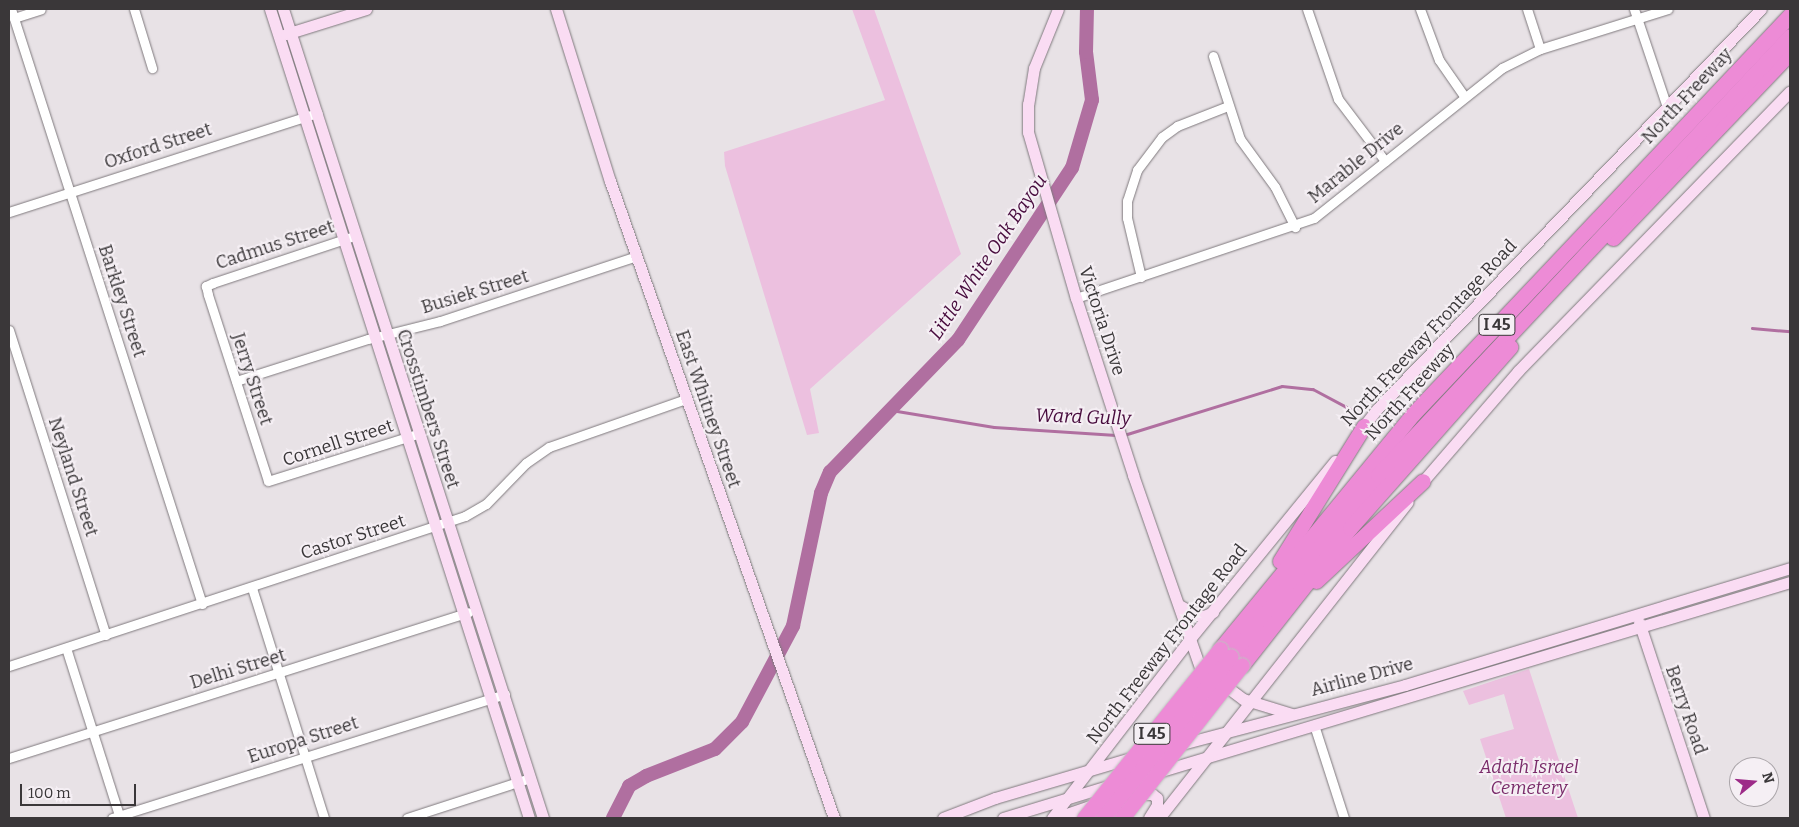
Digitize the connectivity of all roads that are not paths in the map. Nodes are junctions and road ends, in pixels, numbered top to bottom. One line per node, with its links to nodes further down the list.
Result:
1 (41, 9): 13 (street)
2 (134, 9): 22 (street)
3 (270, 9): 17 (main road, Crosstimbers Street)
4 (283, 9): 16 (main road, Crosstimbers Street)
5 (366, 9): 16 (main road)
6 (556, 9): 34 (main road, East Whitney Street)
7 (1058, 9): 37 (main road, Victoria Drive)
8 (1307, 9): 29 (street)
9 (1420, 9): 24 (street)
10 (1527, 9): 19 (street)
11 (1668, 9): 14 (street, Marable Drive)
12 (1761, 9): 26 (main road, North Freeway Frontage Road)
13 (12, 13): 30 (street, Barkley Street)
14 (1636, 13): 19 (street, Marable Drive); 26 (street)
15 (1790, 15): 58 (highway, North Freeway / I 45)
16 (291, 32): 17 (main road); 27 (main road, Crosstimbers Street)
17 (279, 36): 28 (main road, Crosstimbers Street)
18 (1790, 36): 64 (highway, North Freeway)
19 (1540, 49): 24 (street, Marable Drive)
20 (1790, 54): 51 (highway, North Freeway / I 45)
21 (1213, 56): 25 (street)
22 (152, 68)
23 (1790, 91): 46 (main road)
24 (1464, 96): 29 (street, Marable Drive)
25 (1228, 106): 32 (street); 35 (street)
26 (1667, 107): 43 (main road, North Freeway Frontage Road)
27 (317, 113): 28 (street, Oxford Street); 33 (main road, Crosstimbers Street)
28 (306, 116): 30 (street, Oxford Street); 33 (main road, Crosstimbers Street)
29 (1385, 161): 32 (street, Marable Drive)
30 (70, 192): 31 (street, Oxford Street); 52 (street, Barkley Street)
31 (9, 212)
32 (1295, 227): 35 (street, Marable Drive)
33 (349, 238): 36 (street, Cadmus Street); 39 (main road, Crosstimbers Street); 40 (main road, Crosstimbers Street)
34 (636, 256): 39 (street, Busiek Street); 42 (main road, East Whitney Street)
35 (1141, 277): 37 (street, Marable Drive)
36 (206, 286): 41 (street, Jerry Street)
37 (1076, 298): 53 (main road, Victoria Drive)
38 (9, 330): 60 (street, Neyland Street)
39 (386, 334): 40 (street, Busiek Street); 44 (main road, Crosstimbers Street)
40 (374, 338): 41 (street, Busiek Street); 44 (main road, Crosstimbers Street)
41 (236, 382): 45 (street, Jerry Street)
42 (686, 400): 47 (street, Castor Street); 93 (main road, East Whitney Street)
43 (1364, 426): 55 (main road, North Freeway Frontage Road); 58 (highway)
44 (412, 436): 45 (street, Cornell Street); 47 (main road, Crosstimbers Street)
45 (268, 481)
46 (1422, 481): 51 (highway); 69 (main road)
47 (441, 525): 50 (street, Castor Street); 54 (main road, Crosstimbers Street); 56 (main road, Crosstimbers Street)
48 (1790, 568): 57 (main road, Airline Drive)
49 (1790, 582): 59 (main road, Airline Drive)
50 (252, 588): 52 (street, Castor Street); 67 (street)
51 (1297, 595): 64 (highway, North Freeway / I 45)
52 (202, 604): 60 (street, Castor Street)
53 (1179, 605): 55 (main road); 61 (main road, Victoria Drive)
54 (477, 609): 56 (street, Delhi Street); 71 (main road, Crosstimbers Street)
55 (1213, 612): 61 (main road, North Freeway Frontage Road)
56 (465, 613): 67 (street, Delhi Street); 72 (main road, Crosstimbers Street)
57 (1636, 613): 59 (main road, Berry Road); 62 (main road, Airline Drive)
58 (1240, 622): 64 (highway, North Freeway / I 45)
59 (1640, 628): 65 (main road, Airline Drive); 104 (main road, Berry Road)
60 (106, 635): 63 (street, Castor Street)
61 (1190, 640): 74 (main road, Victoria Drive); 83 (main road, North Freeway Frontage Road)
62 (1531, 645): 65 (main road); 68 (main road, Airline Drive)
63 (66, 648): 66 (street, Castor Street); 78 (street)
64 (1231, 657): 98 (highway, North Freeway / I 45, bridge); 99 (highway, North Freeway, bridge); 100 (highway, North Freeway / I 45, bridge)
65 (1535, 660): 70 (main road, Airline Drive)
66 (9, 666)
67 (279, 673): 78 (street, Delhi Street); 80 (street)
68 (1420, 680): 70 (main road); 73 (main road, Airline Drive)
69 (1265, 686): 74 (main road); 75 (main road)
70 (1424, 692): 77 (main road, Airline Drive)
71 (505, 694): 72 (street, Europa Street); 84 (main road, Crosstimbers Street)
72 (492, 698): 80 (street, Europa Street); 85 (main road, Crosstimbers Street)
73 (1340, 701): 76 (main road, Airline Drive); 77 (main road)
74 (1252, 703): 75 (main road, Victoria Drive); 79 (main road)
75 (1279, 710): 76 (main road, Victoria Drive)
76 (1292, 714): 79 (main road, Airline Drive)
77 (1314, 725): 82 (main road, Airline Drive); 103 (street)
78 (93, 731): 81 (street, Delhi Street); 88 (street)
79 (1229, 731): 82 (main road); 83 (main road, Airline Drive)
80 (305, 756): 88 (street, Europa Street); 89 (street)
81 (9, 758)
82 (1207, 758): 86 (main road, Airline Drive); 102 (main road)
83 (1092, 768): 86 (main road, North Freeway Frontage Road); 94 (main road, Airline Drive)
84 (530, 778): 85 (street); 92 (main road, Crosstimbers Street)
85 (518, 782): 87 (street); 91 (main road, Crosstimbers Street)
86 (1069, 797): 95 (main road, Airline Drive); 97 (main road, North Freeway Frontage Road)
87 (437, 814): 90 (street)
88 (117, 818)
89 (324, 818)
90 (407, 818)
91 (530, 818)
92 (543, 818)
93 (834, 818)
94 (943, 818)
95 (1004, 818): 96 (main road)
96 (1020, 818)
97 (1053, 818): 101 (main road)
98 (1084, 818)
99 (1103, 818)
100 (1122, 818)
101 (1149, 818)
102 (1160, 818)
103 (1344, 818)
104 (1704, 818)

